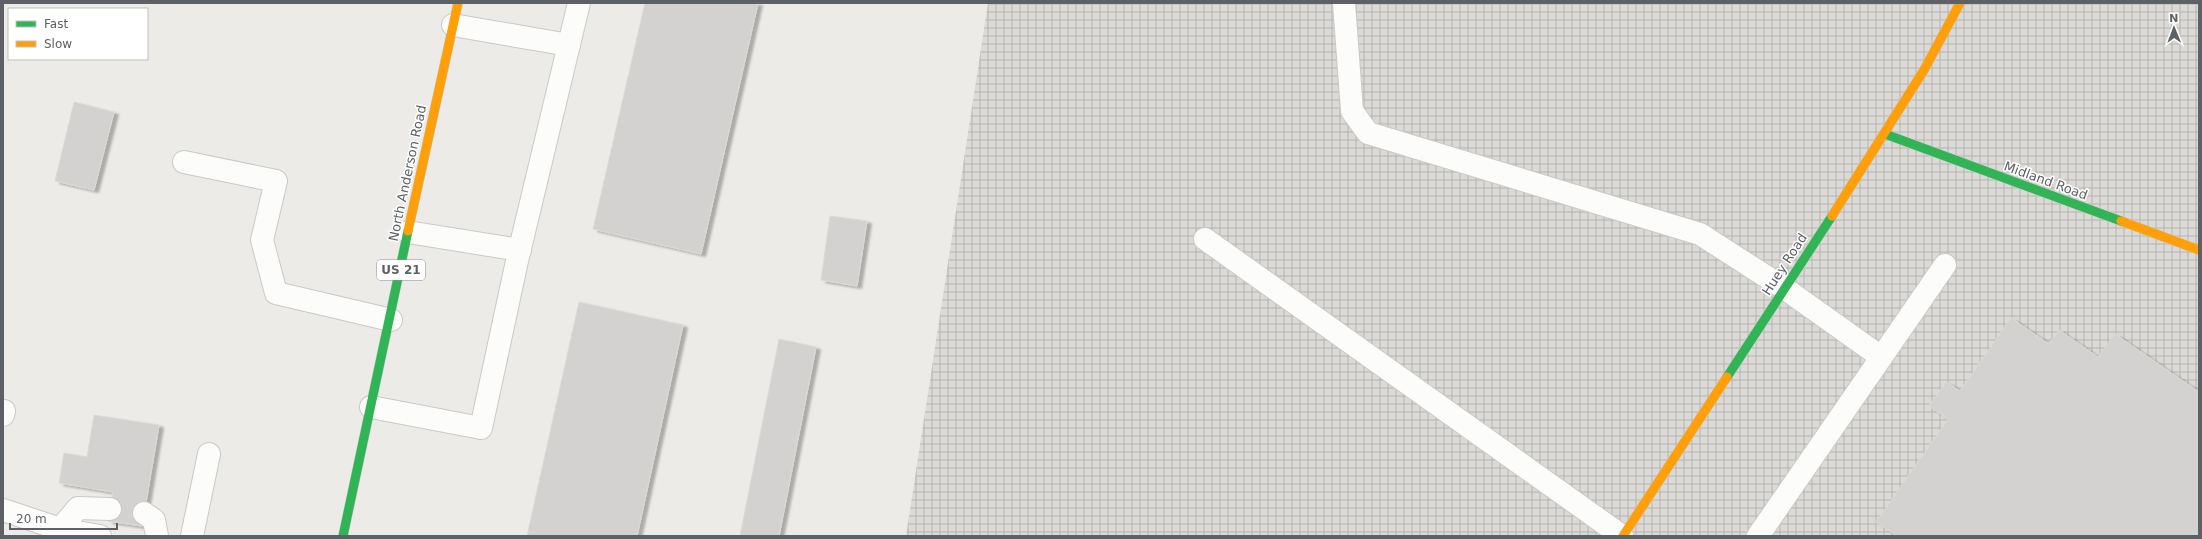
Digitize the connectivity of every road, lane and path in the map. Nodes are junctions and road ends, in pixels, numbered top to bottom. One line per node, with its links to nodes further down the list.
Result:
1 (458, 3): 5 (street, North Anderson Road / US 21)
2 (579, 3): 6 (lane)
3 (1344, 3): 14 (lane)
4 (1960, 3): 7 (street, Huey Road)
5 (453, 25): 6 (lane); 9 (street, North Anderson Road / US 21)
6 (569, 45): 11 (lane)
7 (1885, 134): 12 (street, Midland Road); 14 (street, Huey Road)
8 (184, 162): 15 (lane)
9 (408, 232): 11 (lane); 15 (street, North Anderson Road / US 21)
10 (1205, 239): 27 (lane)
11 (520, 250): 17 (lane)
12 (2199, 250)
13 (1945, 265): 16 (lane)
14 (1784, 288): 16 (lane); 27 (street, Huey Road)
15 (391, 320): 17 (street, North Anderson Road / US 21)
16 (1881, 357): 28 (lane)
17 (371, 407): 26 (street, North Anderson Road / US 21)
18 (209, 454): 25 (lane)
19 (110, 509): 22 (lane)
20 (3, 510): 22 (lane)
21 (144, 513): 24 (lane)
22 (60, 529): 23 (lane)
23 (100, 536)
24 (157, 536)
25 (192, 536)
26 (342, 536)
27 (1623, 536)
28 (1758, 536)

